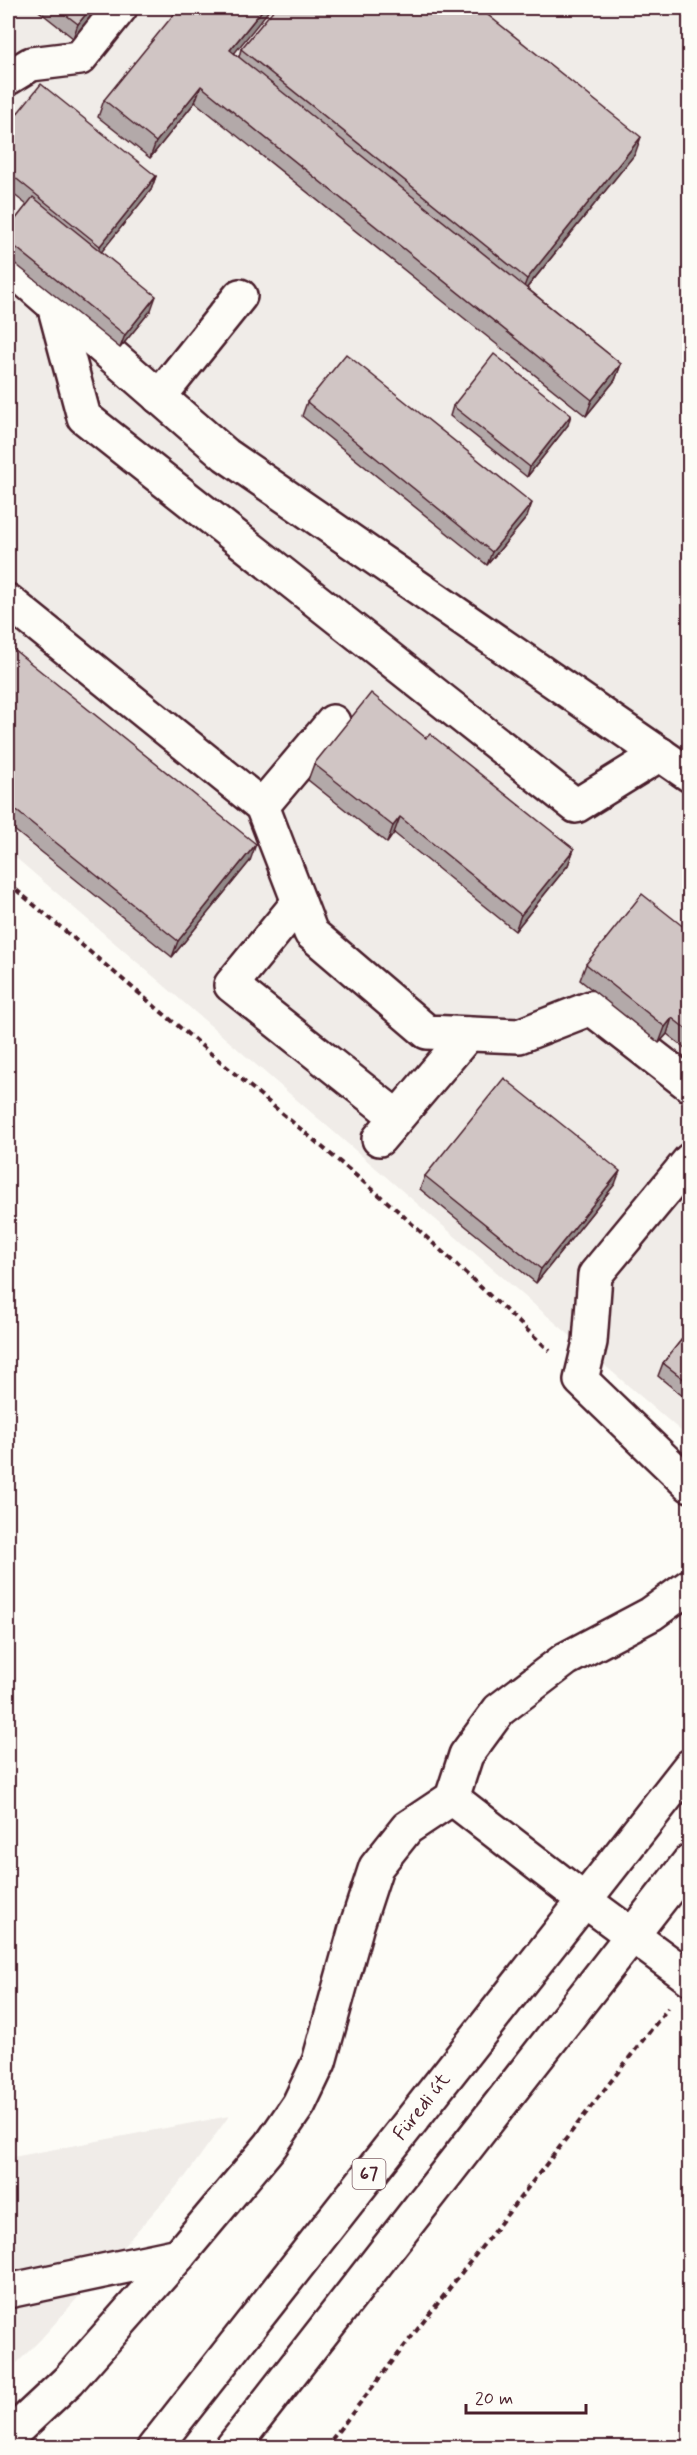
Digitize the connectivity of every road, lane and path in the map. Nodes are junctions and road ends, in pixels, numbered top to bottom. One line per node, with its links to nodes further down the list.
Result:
1 (120, 8): 2 (main road)
2 (8, 78)
3 (8, 265): 5 (main road)
4 (240, 296): 6 (main road)
5 (54, 305): 6 (main road); 9 (main road)
6 (159, 397): 9 (main road)
7 (8, 601): 10 (main road)
8 (333, 722): 10 (main road)
9 (681, 764)
10 (262, 806): 12 (main road)
11 (8, 883): 16 (path)
12 (299, 902): 13 (main road); 13 (main road)
13 (468, 1034): 14 (main road)
14 (690, 1085)
15 (690, 1160): 16 (main road)
16 (581, 1380): 17 (main road)
17 (690, 1485)
18 (690, 1586): 20 (main road)
19 (690, 1766): 22 (main road, Füredi út / 67)
20 (452, 1798): 22 (main road); 25 (main road)
21 (690, 1861): 23 (main road)
22 (584, 1900): 23 (main road); 28 (main road, Füredi út / 67)
23 (631, 1935): 24 (main road); 29 (main road)
24 (682, 1988): 30 (path)
25 (179, 2255): 26 (main road); 27 (main road)
26 (8, 2290)
27 (8, 2437)
28 (154, 2448)
29 (232, 2448)
30 (326, 2448)

